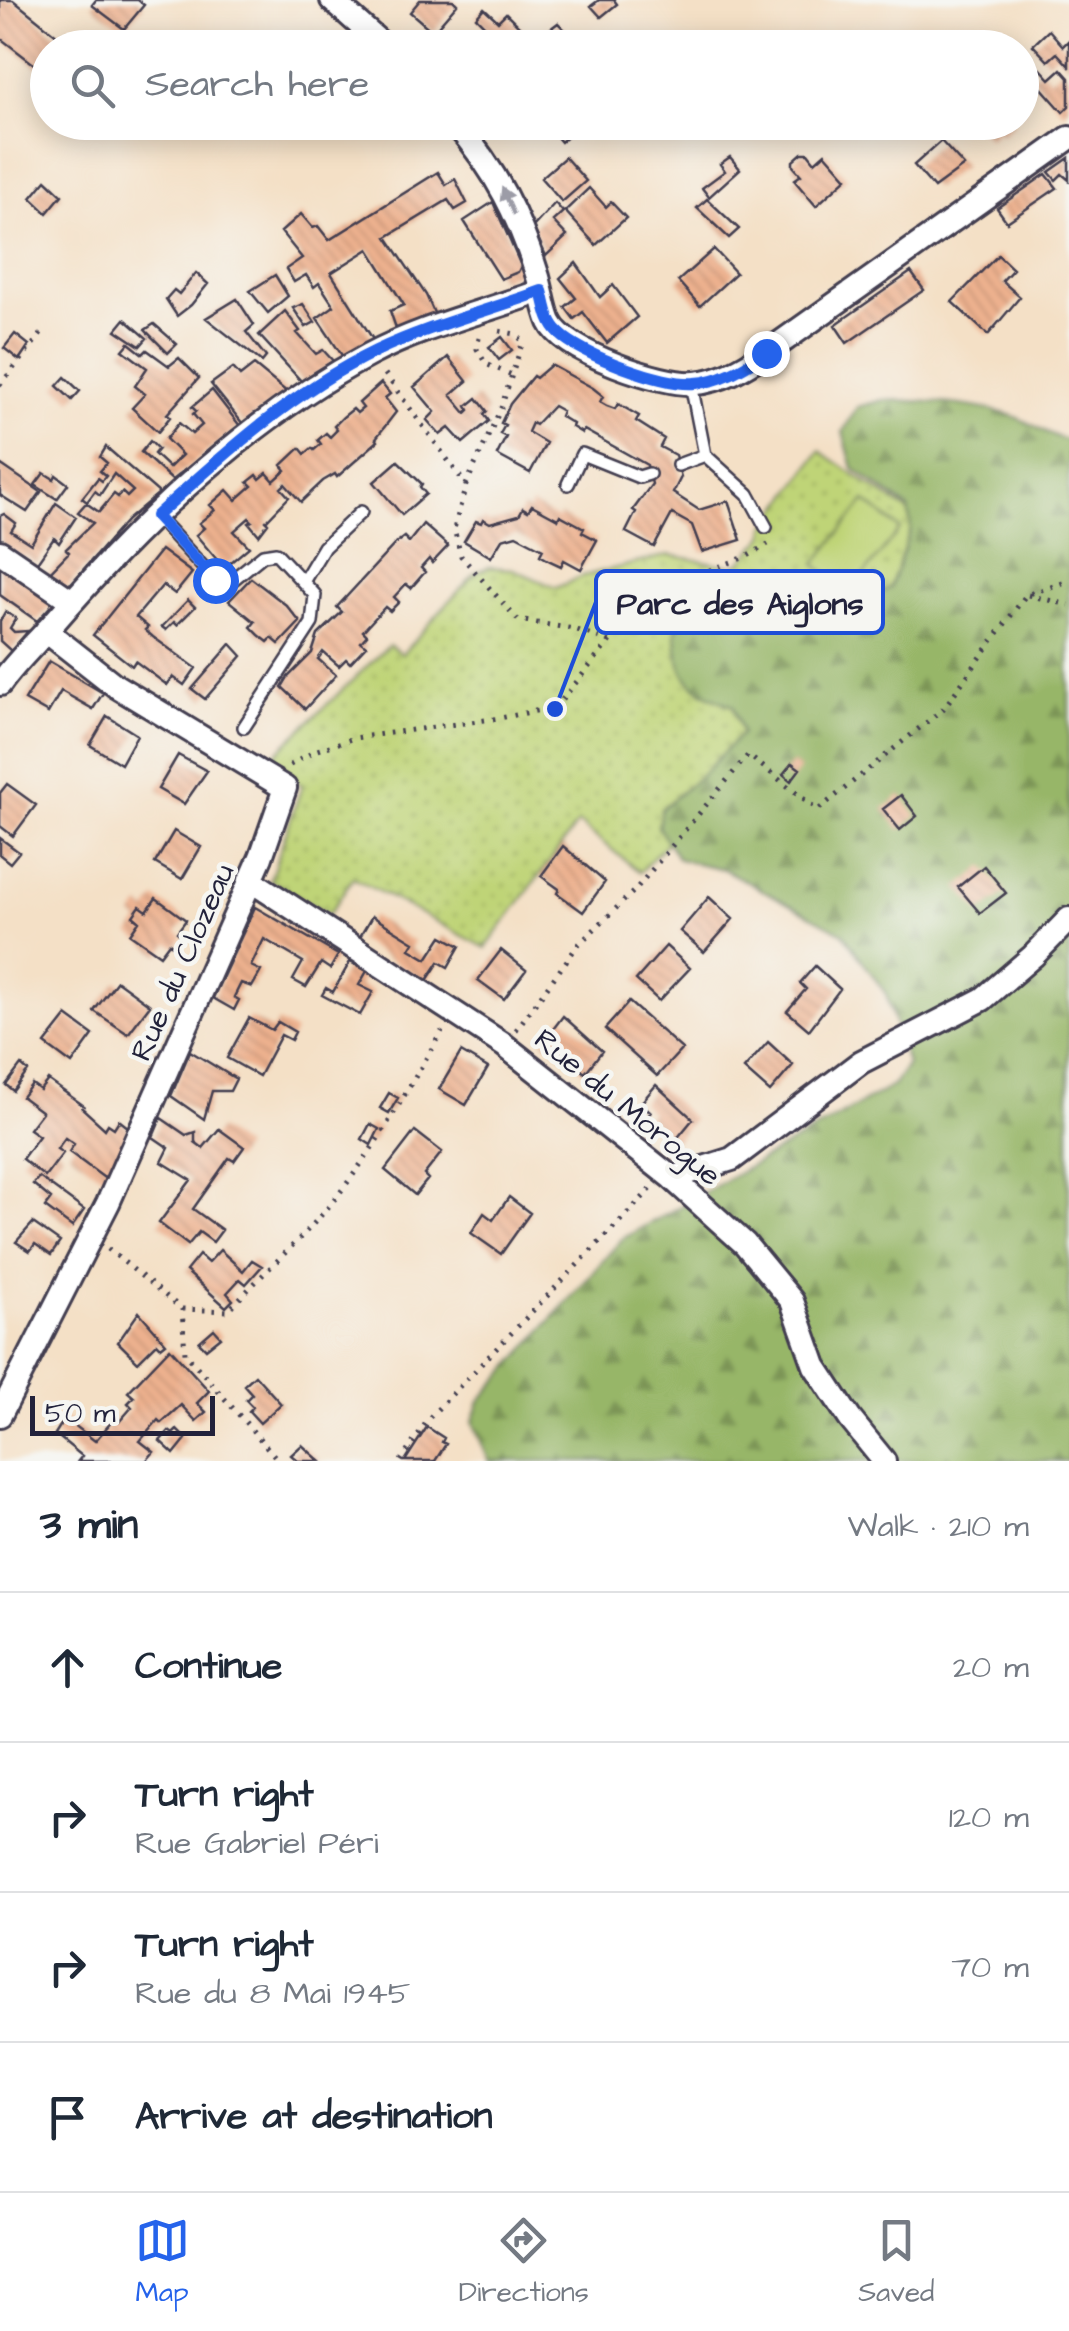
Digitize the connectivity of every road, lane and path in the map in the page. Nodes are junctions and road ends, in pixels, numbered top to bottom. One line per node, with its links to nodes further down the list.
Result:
1 (332, 0): 2 (street)
2 (366, 30)
3 (1069, 138): 9 (street)
4 (469, 140): 5 (street, one-way to 4)
5 (542, 291): 7 (street); 9 (street)
6 (42, 333): 10 (path)
7 (371, 354): 14 (path); 17 (street)
8 (512, 375): 8 (path); 14 (path)
9 (691, 384): 11 (lane)
10 (0, 385)
11 (705, 455): 12 (lane); 18 (lane)
12 (678, 465)
13 (649, 474): 15 (lane)
14 (466, 484): 26 (path)
15 (568, 484)
16 (361, 512): 21 (lane)
17 (156, 516): 21 (lane); 23 (street)
18 (766, 527): 26 (path)
19 (0, 552): 23 (street)
20 (1069, 581): 22 (path)
21 (303, 582): 28 (lane)
22 (1026, 595): 24 (path); 33 (path)
23 (72, 600): 25 (street)
24 (1069, 605)
25 (46, 631): 27 (street); 29 (street)
26 (610, 641): 29 (path)
27 (0, 684)
28 (244, 727)
29 (275, 781): 30 (street, Rue du Clozeau)
30 (250, 880): 32 (street, Rue du Morogue); 35 (street, Rue du Clozeau)
31 (1069, 919): 34 (street)
32 (453, 1012): 33 (street, Rue du Morogue); 36 (path)
33 (504, 1045): 34 (street, Rue du Morogue)
34 (672, 1178): 39 (path); 40 (street, Rue du Morogue)
35 (91, 1235): 36 (path); 37 (street, Rue du Clozeau)
36 (182, 1309): 38 (path)
37 (0, 1415)
38 (279, 1461)
39 (401, 1461)
40 (884, 1461)

